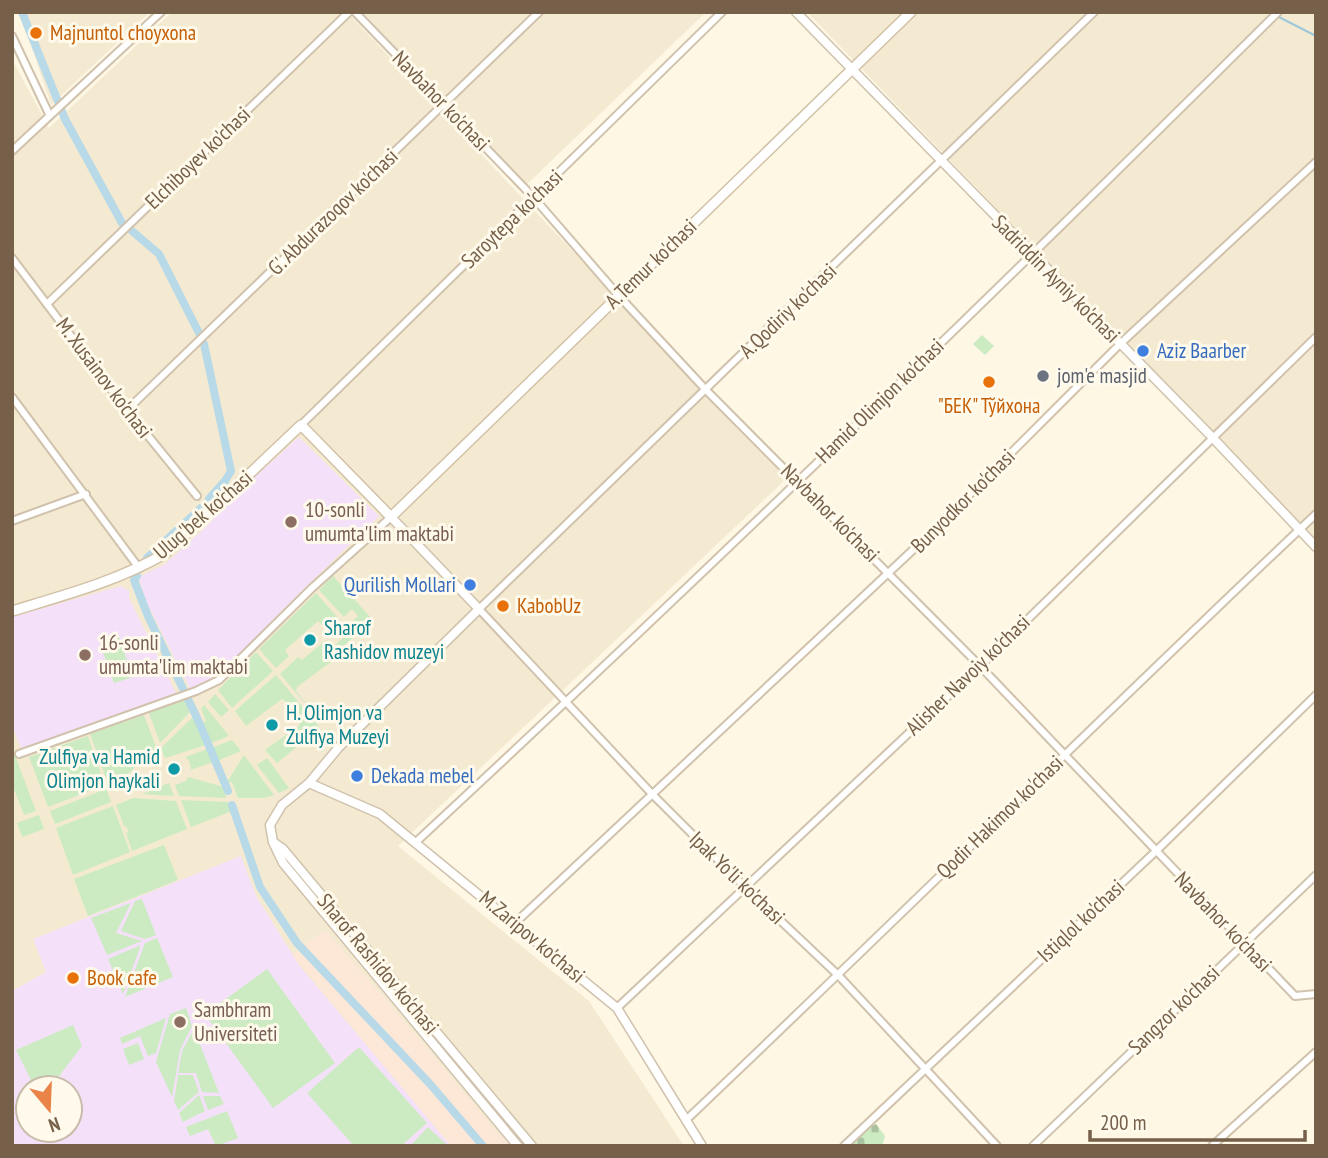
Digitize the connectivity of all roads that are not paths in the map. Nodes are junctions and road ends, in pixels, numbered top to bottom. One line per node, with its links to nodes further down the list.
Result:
1 (161, 12): 13 (street)
2 (349, 12): 21 (street, Elchiboyev ko'chasi)
3 (355, 12): 12 (street, Navbahor ko'chasi)
4 (539, 12): 12 (street, G'. Abdurazoqov ko'chasi)
5 (722, 12): 17 (street, Saroytepa ko'chasi)
6 (796, 12): 11 (street, Sadriddin Ayniy ko'chasi)
7 (911, 12): 11 (main road, A.Temur ko'chasi)
8 (1094, 12): 15 (street, A.Qodiriy ko'chasi)
9 (1278, 12): 18 (street, Hamid Olimjon ko'chasi)
10 (12, 36): 13 (street)
11 (853, 69): 15 (street, Sadriddin Ayniy ko'chasi); 20 (main road, A.Temur ko'chasi)
12 (445, 104): 17 (street, Navbahor ko'chasi); 26 (street, G'. Abdurazoqov ko'chasi)
13 (49, 114): 14 (street)
14 (12, 151)
15 (942, 162): 18 (street, Sadriddin Ayniy ko'chasi); 24 (street, A.Qodiriy ko'chasi)
16 (1316, 162): 23 (street, Bunyodkor ko'chasi)
17 (534, 198): 20 (street, Navbahor ko'chasi); 27 (street, Saroytepa ko'chasi)
18 (1032, 256): 23 (street, Sadriddin Ayniy ko'chasi); 29 (street, Hamid Olimjon ko'chasi)
19 (13, 263): 21 (street, M. Xusainov ko'chasi)
20 (618, 295): 24 (street, Navbahor ko'chasi); 33 (main road, A.Temur ko'chasi)
21 (47, 304): 26 (street, M. Xusainov ko'chasi)
22 (1316, 337): 28 (street, Alisher Navoiy ko'chasi)
23 (1121, 344): 28 (street, Sadriddin Ayniy ko'chasi); 38 (street, Bunyodkor ko'chasi)
24 (706, 390): 29 (street, Navbahor ko'chasi); 39 (street, A.Qodiriy ko'chasi)
25 (12, 397): 30 (street)
26 (127, 410): 31 (street, M. Xusainov ko'chasi)
27 (301, 425): 33 (main road); 37 (main road, Ulug'bek ko'chasi)
28 (1212, 437): 35 (street, Sadriddin Ayniy ko'chasi); 41 (street, Alisher Navoiy ko'chasi)
29 (798, 480): 38 (street, Navbahor ko'chasi); 43 (street, Hamid Olimjon ko'chasi)
30 (86, 494): 34 (street); 37 (street)
31 (197, 496)
32 (1316, 514): 35 (street, Qodir Hakimov ko'chasi)
33 (391, 517): 39 (street); 44 (street)
34 (12, 521)
35 (1299, 530): 36 (street, Sadriddin Ayniy ko'chasi); 45 (street, Qodir Hakimov ko'chasi)
36 (1316, 547)
37 (139, 568): 40 (main road, Ulug'bek ko'chasi)
38 (889, 573): 41 (street, Navbahor ko'chasi); 47 (street, Bunyodkor ko'chasi)
39 (479, 609): 43 (street, Ipak Yo'li ko'chasi); 46 (street)
40 (12, 611)
41 (979, 666): 45 (street, Navbahor ko'chasi); 52 (street, Alisher Navoiy ko'chasi)
42 (1316, 695): 50 (street, Istiqlol ko'chasi)
43 (568, 701): 47 (street, Ipak Yo'li ko'chasi); 49 (street, Hamid Olimjon ko'chasi)
44 (19, 754)
45 (1064, 754): 50 (street, Navbahor ko'chasi); 55 (street, Qodir Hakimov ko'chasi)
46 (309, 783): 48 (street); 49 (street, M.Zaripov ko'chasi)
47 (653, 795): 52 (street, Ipak Yo'li ko'chasi); 53 (street, Bunyodkor ko'chasi)
48 (272, 842): 61 (street); 62 (street, Sharof Rashidov ko'chasi)
49 (416, 842): 53 (street, M.Zaripov ko'chasi)
50 (1155, 852): 54 (street, Navbahor ko'chasi); 59 (street, Istiqlol ko'chasi)
51 (1316, 875): 54 (street, Sangzor ko'chasi)
52 (744, 886): 55 (street, Ipak Yo'li ko'chasi); 57 (street, Alisher Navoiy ko'chasi)
53 (515, 923): 57 (street, M.Zaripov ko'chasi)
54 (1244, 943): 56 (street, Navbahor ko'chasi); 66 (street, Sangzor ko'chasi)
55 (839, 976): 59 (street, Ipak Yo'li ko'chasi); 60 (street, Qodir Hakimov ko'chasi)
56 (1316, 994)
57 (617, 1008): 60 (street, M.Zaripov ko'chasi)
58 (1316, 1052): 67 (street)
59 (924, 1069): 64 (street, Istiqlol ko'chasi); 65 (street, Ipak Yo'li ko'chasi)
60 (686, 1120): 63 (street, M.Zaripov ko'chasi)
61 (518, 1146)
62 (532, 1146)
63 (702, 1146)
64 (844, 1146)
65 (997, 1146)
66 (1033, 1146)
67 (1212, 1146)

